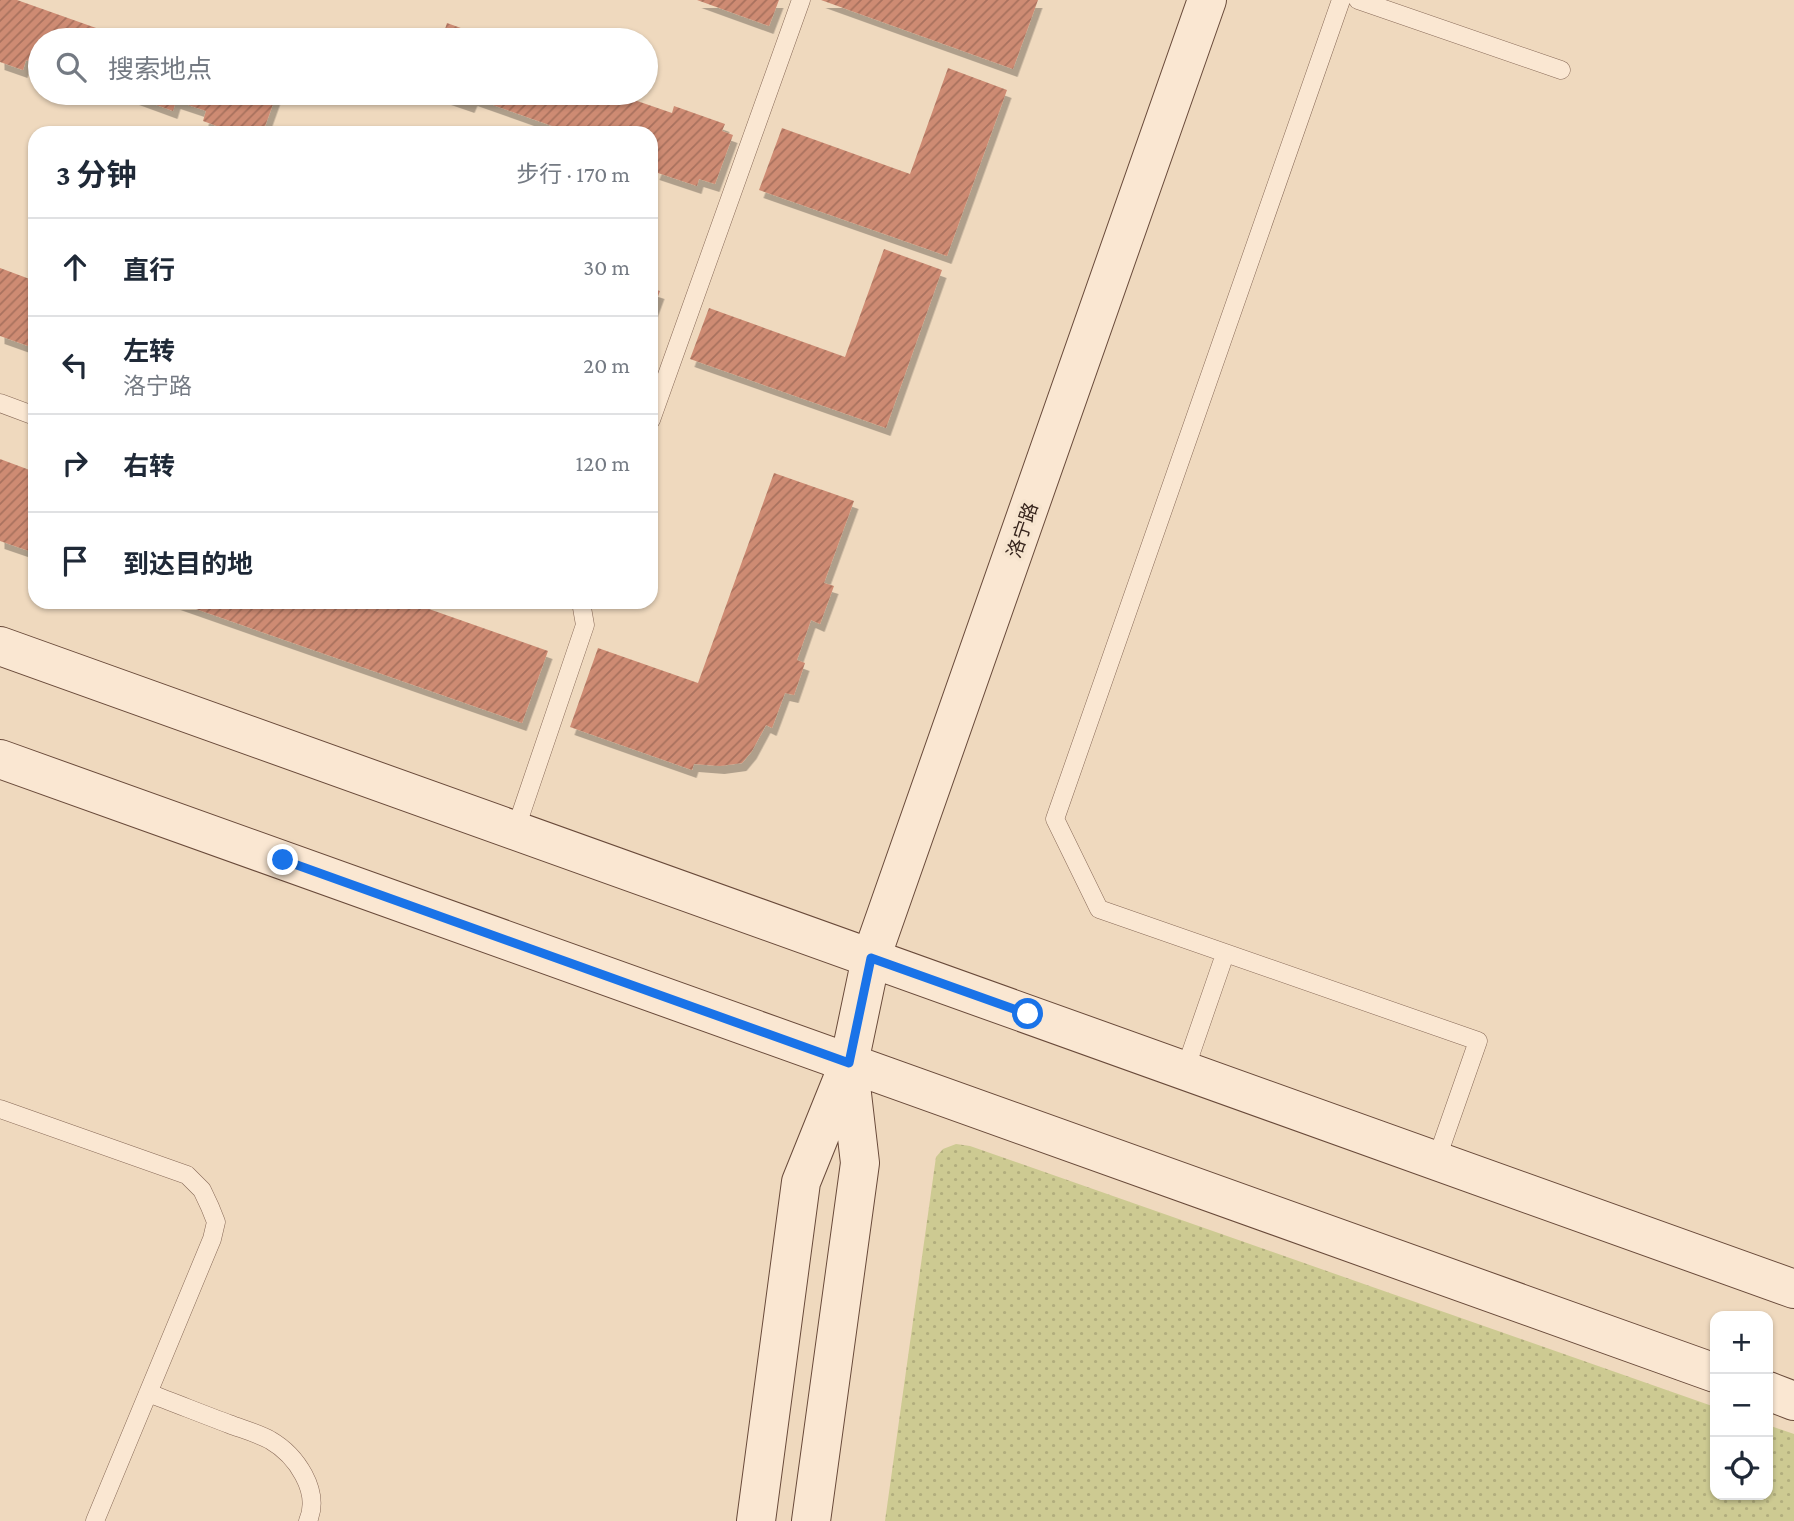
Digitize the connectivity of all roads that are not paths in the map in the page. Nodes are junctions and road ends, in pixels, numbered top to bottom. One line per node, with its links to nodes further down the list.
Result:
1 (800, 0): 6 (lane)
2 (1207, 0): 14 (main road, 洛宁路)
3 (1341, 0): 13 (lane)
4 (1358, 0): 5 (lane)
5 (1561, 70)
6 (658, 400)
7 (0, 404): 8 (lane)
8 (28, 414)
9 (582, 609): 12 (lane)
10 (0, 646): 12 (main road)
11 (0, 759): 15 (main road)
12 (515, 831): 14 (main road)
13 (1225, 954): 16 (lane); 18 (lane)
14 (871, 958): 15 (main road, 洛宁路); 16 (main road)
15 (849, 1063): 20 (main road); 26 (main road); 27 (main road)
16 (1185, 1070): 18 (main road)
17 (0, 1110): 21 (lane)
18 (1436, 1161): 19 (main road)
19 (1794, 1289)
20 (1710, 1371)
21 (148, 1393): 24 (lane); 25 (lane)
22 (1773, 1393): 23 (main road)
23 (1794, 1401)
24 (95, 1521)
25 (308, 1521)
26 (755, 1521)
27 (811, 1521)

